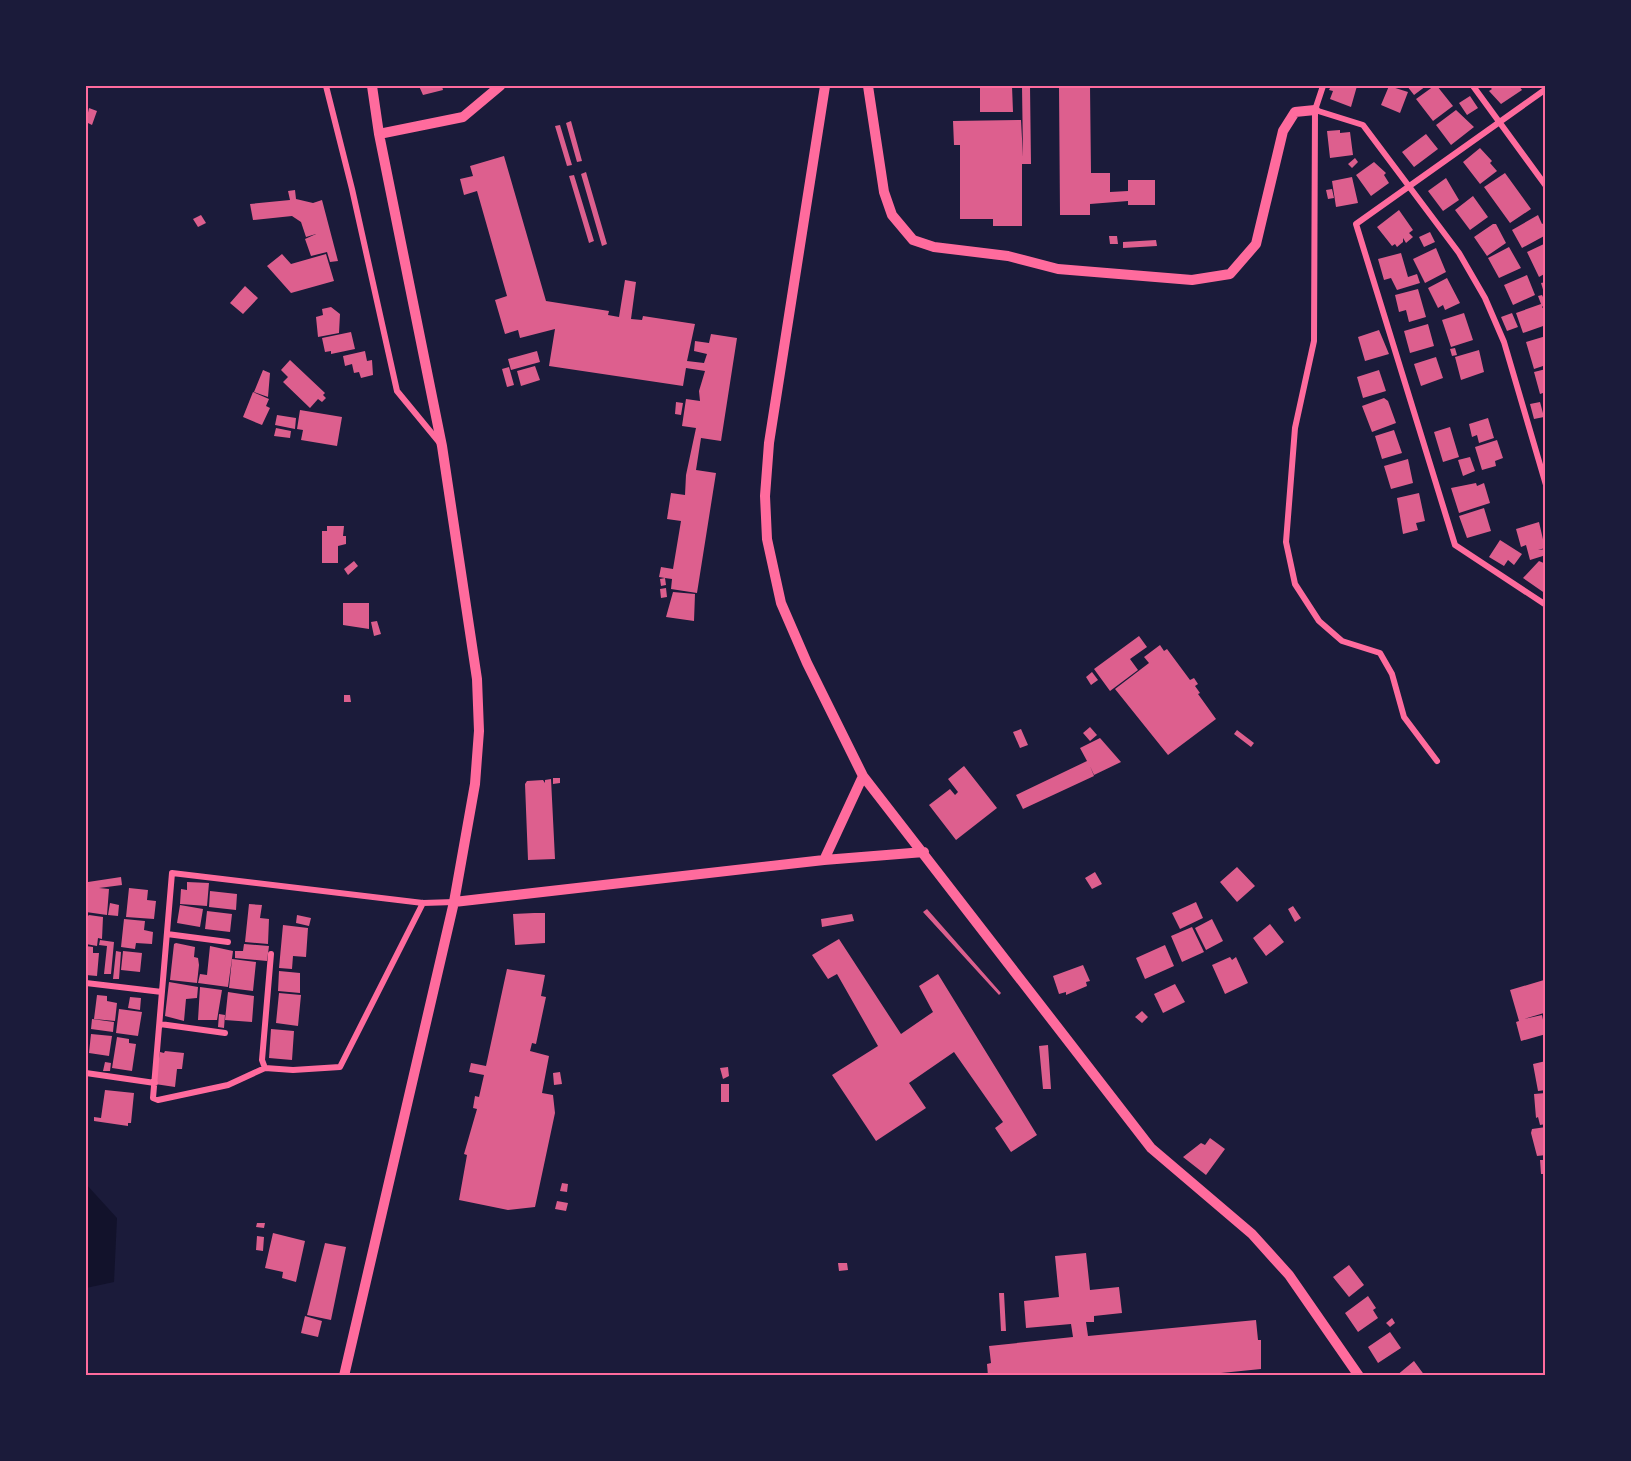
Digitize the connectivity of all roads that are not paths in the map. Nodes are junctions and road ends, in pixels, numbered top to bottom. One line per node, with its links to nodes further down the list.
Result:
1 (326, 86): 14 (street)
2 (372, 86): 11 (street)
3 (500, 86): 11 (street)
4 (825, 86): 18 (street)
5 (868, 86): 9 (street)
6 (1323, 86): 9 (street)
7 (1473, 86): 10 (street)
8 (1545, 89): 10 (street)
9 (1315, 110): 13 (street); 17 (street)
10 (1499, 123): 12 (street); 13 (street)
11 (379, 134): 14 (street)
12 (1545, 186)
13 (1410, 188): 15 (street); 16 (street)
14 (442, 446): 21 (street)
15 (1545, 485)
16 (1545, 605)
17 (1437, 761)
18 (863, 776): 19 (street); 20 (street)
19 (924, 852): 20 (street); 34 (street)
20 (824, 860): 21 (street)
21 (454, 902): 22 (street); 33 (street)
22 (423, 903): 23 (street); 30 (street)
23 (167, 934): 24 (street); 27 (street)
24 (228, 942)
25 (271, 954): 30 (street)
26 (86, 983): 27 (street)
27 (162, 992): 28 (street)
28 (159, 1024): 29 (street); 32 (street)
29 (225, 1033)
30 (266, 1068): 32 (street)
31 (86, 1073): 32 (street)
32 (154, 1083)
33 (344, 1376)
34 (1359, 1376)

